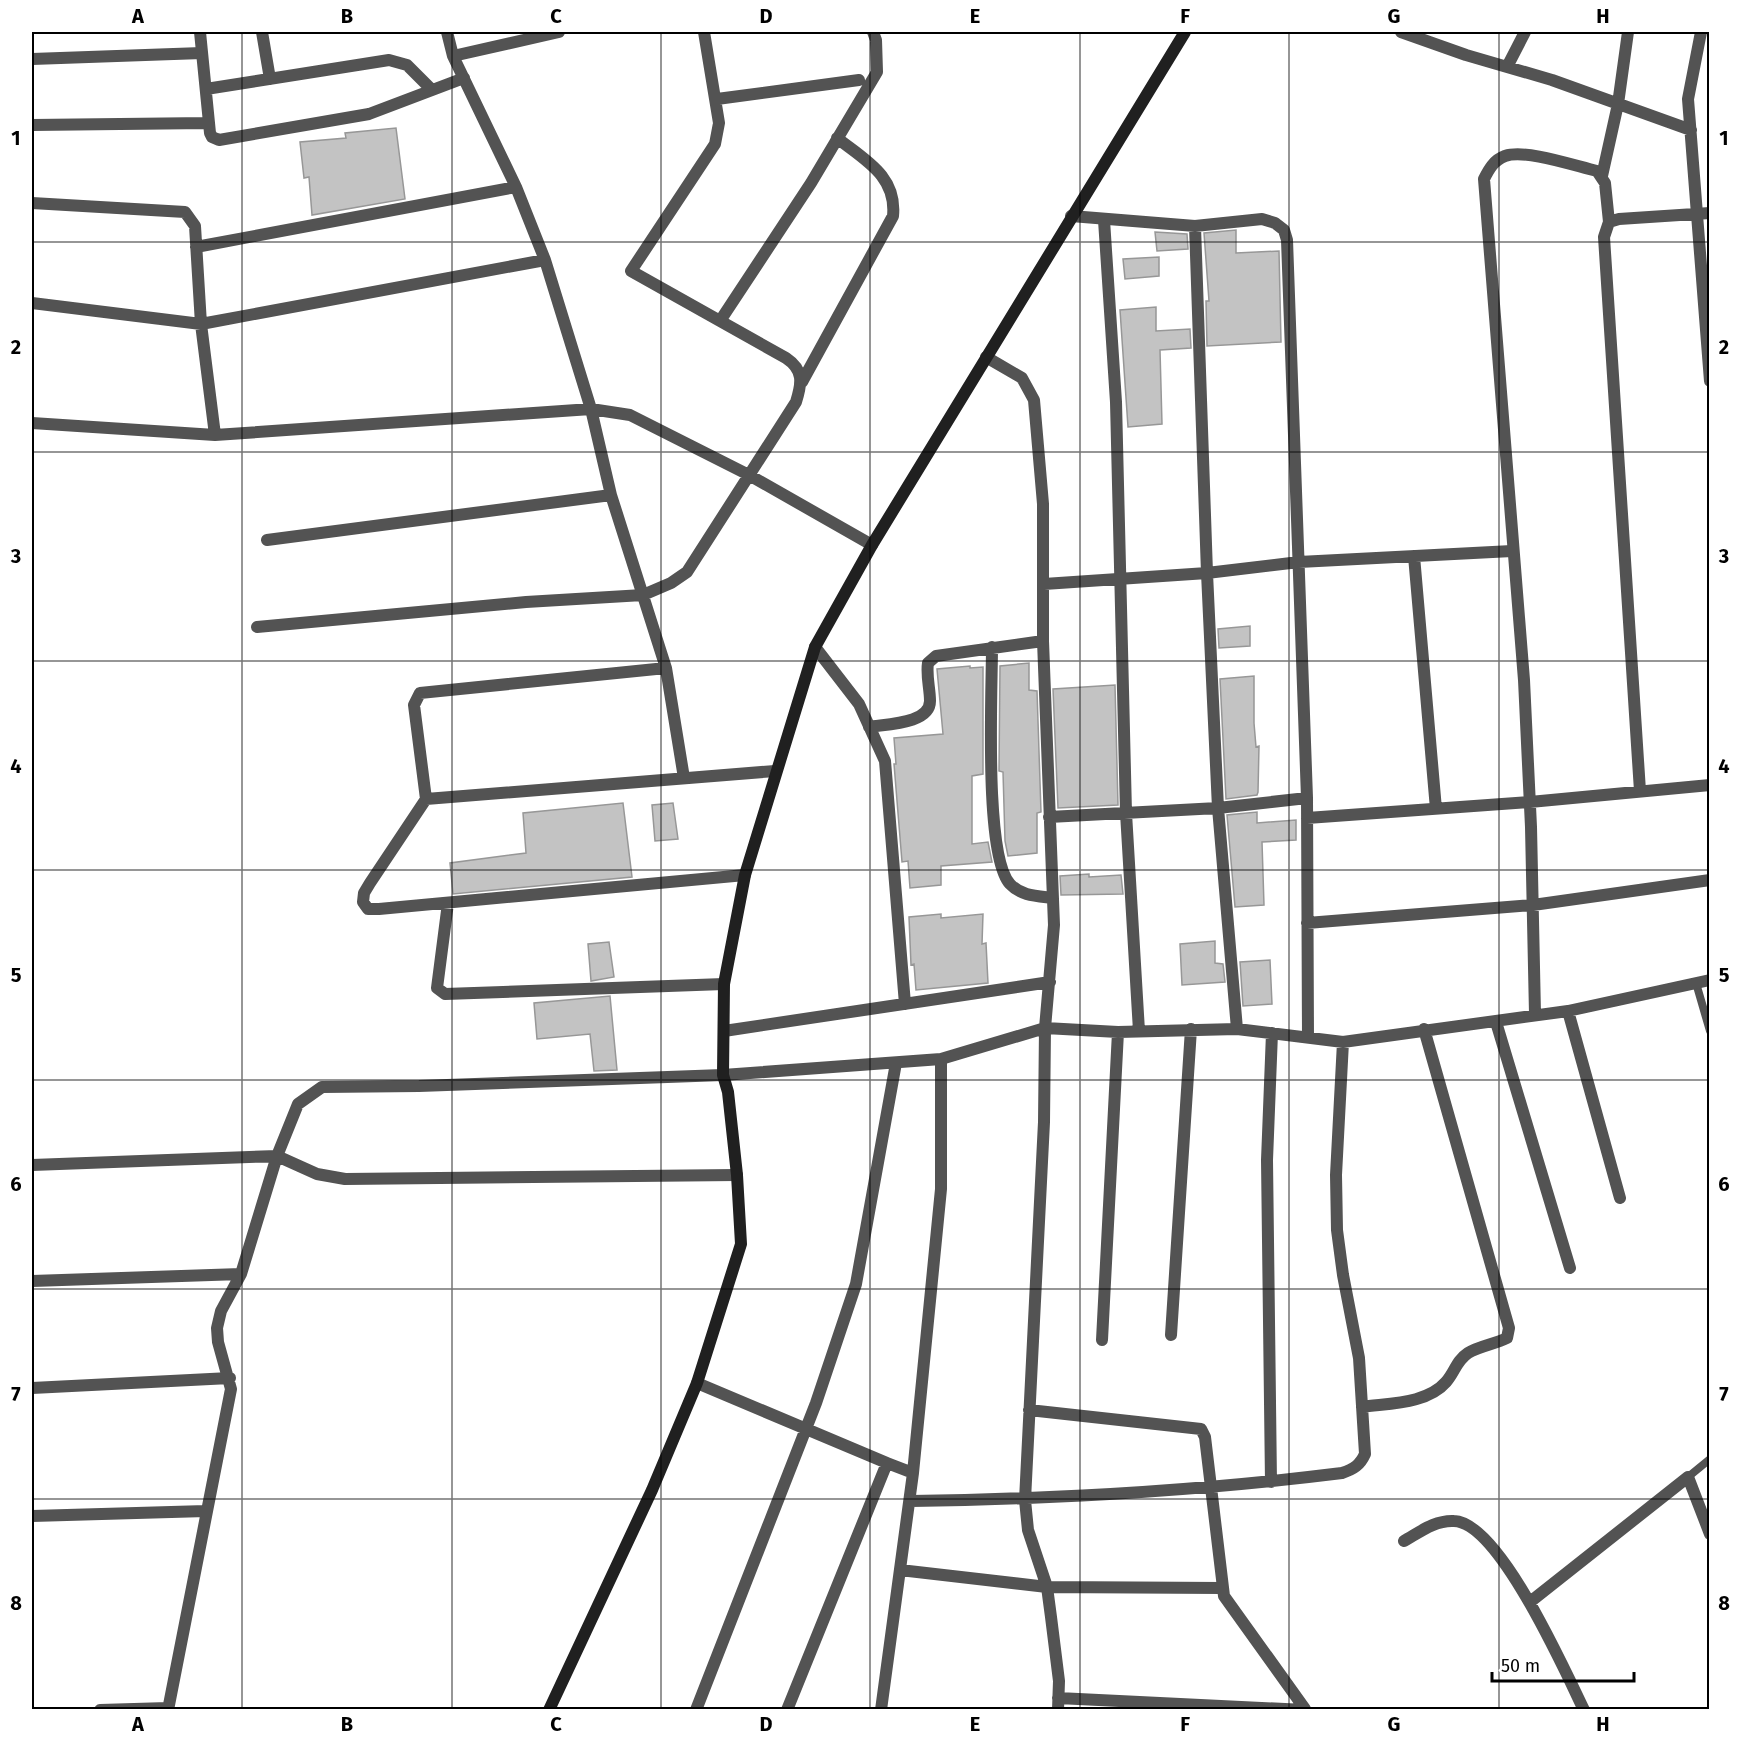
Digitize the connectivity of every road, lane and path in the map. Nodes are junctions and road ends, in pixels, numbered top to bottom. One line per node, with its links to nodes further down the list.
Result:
1 (200, 32): 12 (street)
2 (262, 32): 17 (street)
3 (447, 32): 13 (street)
4 (559, 32): 13 (street)
5 (704, 32): 21 (street)
6 (873, 32): 26 (street)
7 (1185, 32): 31 (main road)
8 (1401, 32): 15 (street)
9 (1525, 32): 15 (street)
10 (1628, 32): 22 (street)
11 (1704, 35): 25 (street)
12 (202, 53): 14 (street); 19 (street)
13 (453, 56): 16 (street)
14 (32, 58)
15 (1507, 67): 22 (street)
16 (464, 78): 20 (street); 28 (street)
17 (270, 79): 19 (street); 20 (street)
18 (859, 80): 21 (street)
19 (206, 89): 23 (street)
20 (432, 90): 23 (street)
21 (717, 99): 39 (street)
22 (1618, 104): 25 (street); 27 (street)
23 (208, 123): 24 (street)
24 (32, 125)
25 (1691, 130): 30 (street)
26 (837, 138): 39 (street); 44 (street)
27 (1602, 176): 33 (street); 52 (street)
28 (516, 187): 35 (street); 36 (street)
29 (32, 203): 35 (street)
30 (1703, 213): 33 (street); 37 (street)
31 (1071, 216): 32 (street); 41 (main road)
32 (1104, 220): 34 (street); 56 (street)
33 (1609, 222): 68 (street)
34 (1195, 226): 54 (street); 55 (street)
35 (196, 247): 40 (street)
36 (545, 260): 40 (street); 45 (street)
37 (1707, 301): 42 (street)
38 (32, 303): 40 (street)
39 (720, 321): 44 (street)
40 (201, 324): 47 (street)
41 (986, 357): 51 (main road); 57 (street)
42 (1709, 376): 43 (street)
43 (1710, 381)
44 (802, 382): 48 (street)
45 (591, 409): 47 (street); 48 (street); 49 (street)
46 (32, 423): 47 (street)
47 (215, 435)
48 (749, 475): 51 (street); 58 (street)
49 (611, 495): 50 (street); 58 (street)
50 (267, 540)
51 (872, 544): 61 (main road)
52 (1512, 551): 53 (street); 71 (street)
53 (1414, 556): 54 (street); 73 (street)
54 (1299, 562): 55 (street); 69 (street)
55 (1207, 573): 56 (street); 72 (street)
56 (1121, 580): 57 (street); 74 (street)
57 (1044, 584): 60 (street)
58 (643, 595): 59 (street); 63 (street)
59 (257, 627)
60 (1043, 641): 62 (street); 75 (street)
61 (815, 647): 64 (street); 65 (main road)
62 (992, 647): 64 (street); 79 (street)
63 (666, 668): 66 (street); 70 (street)
64 (869, 727): 87 (street)
65 (775, 771): 66 (street); 77 (main road)
66 (684, 778): 70 (street)
67 (1710, 784): 68 (street)
68 (1640, 791): 71 (street)
69 (1307, 798): 72 (street); 76 (street)
70 (426, 799): 80 (street)
71 (1530, 802): 73 (street); 81 (street)
72 (1218, 808): 74 (street); 93 (street)
73 (1436, 809): 76 (street)
74 (1126, 813): 75 (street); 97 (street)
75 (1049, 817): 79 (street)
76 (1307, 818): 82 (street)
77 (745, 875): 80 (street); 86 (main road)
78 (1710, 880): 81 (street)
79 (1053, 898): 84 (street)
80 (448, 903): 86 (street)
81 (1533, 905): 82 (street); 89 (street)
82 (1307, 923): 100 (street)
83 (1710, 980): 85 (street)
84 (1050, 982): 87 (street); 91 (street)
85 (1696, 983): 88 (street); 96 (lane)
86 (724, 984): 95 (main road)
87 (905, 1004): 95 (street)
88 (1568, 1011): 89 (street); 108 (street)
89 (1535, 1014): 90 (street)
90 (1496, 1022): 94 (street); 109 (street)
91 (1045, 1028): 98 (street); 102 (street); 118 (street)
92 (1191, 1029): 93 (street); 97 (street); 112 (street)
93 (1237, 1029): 99 (street)
94 (1424, 1029): 101 (street); 117 (street)
95 (724, 1030): 104 (main road)
96 (1710, 1030)
97 (1139, 1031): 98 (street)
98 (1118, 1032): 113 (street)
99 (1272, 1033): 100 (street); 124 (street)
100 (1308, 1037): 101 (street)
101 (1343, 1042): 117 (street)
102 (941, 1059): 103 (street); 122 (street)
103 (896, 1063): 104 (street); 119 (street)
104 (723, 1075): 105 (street); 107 (main road)
105 (277, 1156): 106 (street); 107 (street); 110 (street)
106 (32, 1165)
107 (737, 1175): 115 (main road)
108 (1620, 1198)
109 (1570, 1268)
110 (241, 1274): 111 (street); 114 (street)
111 (32, 1281)
112 (1172, 1335)
113 (1102, 1340)
114 (230, 1378): 116 (street); 128 (street)
115 (697, 1383): 119 (street); 140 (main road)
116 (32, 1388)
117 (1362, 1407): 124 (street)
118 (1029, 1410): 125 (street); 126 (street)
119 (806, 1430): 121 (street); 141 (street)
120 (1710, 1459): 123 (lane)
121 (887, 1463): 122 (street); 142 (street)
122 (913, 1473): 127 (street)
123 (1688, 1477): 130 (street); 135 (street)
124 (1271, 1482): 125 (street)
125 (1210, 1489): 126 (street); 134 (street)
126 (1024, 1500): 127 (street); 133 (street)
127 (911, 1501): 132 (street)
128 (206, 1511): 129 (street); 137 (street)
129 (32, 1515)
130 (1710, 1534)
131 (1404, 1541): 135 (street)
132 (900, 1570): 133 (street); 143 (street)
133 (1047, 1587): 134 (street); 136 (street)
134 (1222, 1588): 138 (street)
135 (1530, 1602): 144 (street)
136 (1058, 1704): 138 (street)
137 (168, 1709): 139 (street)
138 (1305, 1709)
139 (100, 1710)
140 (549, 1710)
141 (696, 1710)
142 (787, 1710)
143 (881, 1710)
144 (1584, 1710)

